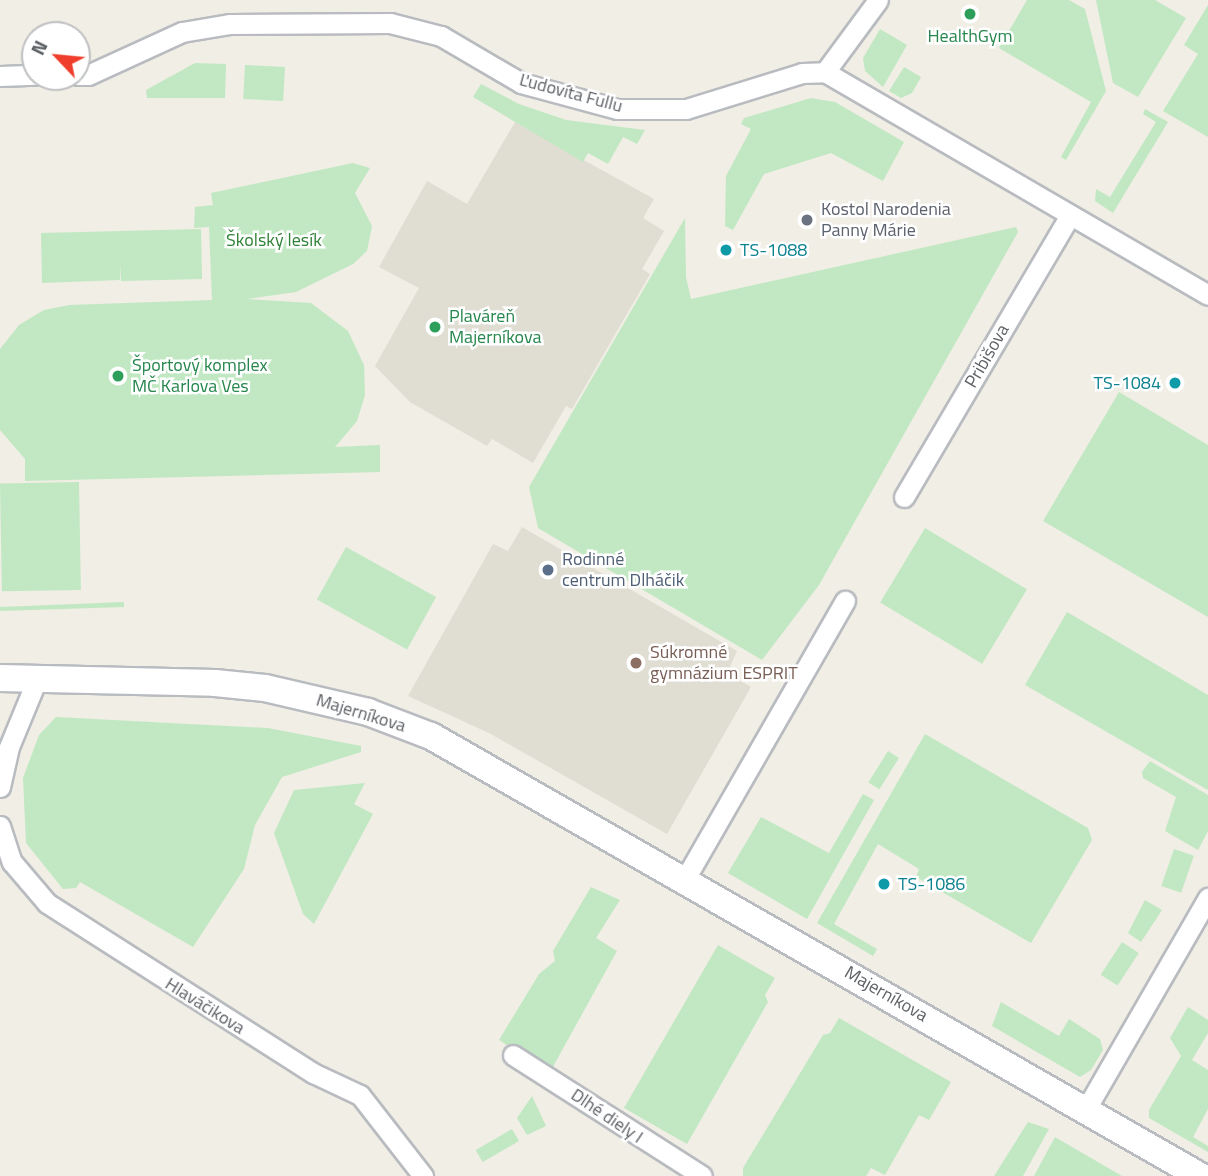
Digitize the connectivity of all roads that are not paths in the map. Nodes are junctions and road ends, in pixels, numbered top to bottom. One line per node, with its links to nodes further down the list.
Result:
1 (878, 0): 2 (street)
2 (825, 72): 3 (street, Ľudovíta Fullu); 6 (street)
3 (91, 74)
4 (21, 75): 5 (street)
5 (0, 76)
6 (1070, 215): 7 (street); 8 (street, Pribišova)
7 (1208, 295)
8 (904, 497)
9 (845, 601): 14 (street)
10 (0, 678): 11 (street, Majerníkova)
11 (37, 678): 12 (street); 14 (street, Majerníkova)
12 (0, 787)
13 (0, 825): 18 (street, Hlaváčikova)
14 (685, 879): 17 (street, Majerníkova)
15 (1208, 898): 17 (street)
16 (513, 1055): 19 (street, Dlhé diely I)
17 (1086, 1110): 20 (street, Majerníkova)
18 (423, 1176)
19 (702, 1176)
20 (1200, 1176)

